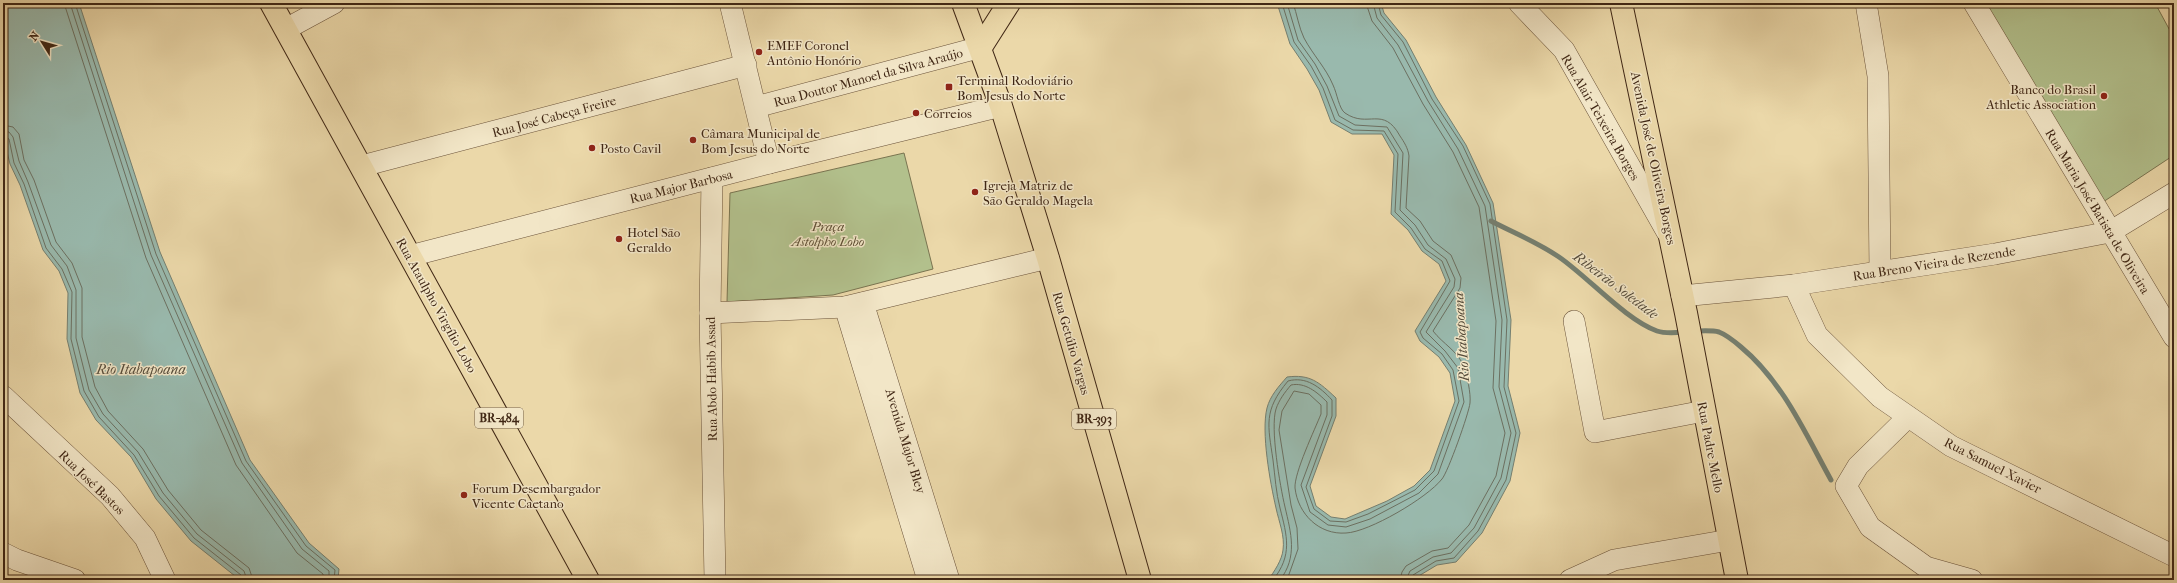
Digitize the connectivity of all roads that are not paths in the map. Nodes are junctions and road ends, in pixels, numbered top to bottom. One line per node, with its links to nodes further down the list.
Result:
1 (271, 3): 10 (main road, BR-484)
2 (334, 3): 10 (street)
3 (730, 3): 12 (street)
4 (963, 3): 11 (main road, BR-393)
5 (1009, 3): 11 (main road)
6 (1519, 3): 20 (street, Rua Alair Teixeira Borges)
7 (1621, 3): 20 (main road, Avenida José de Oliveira Borges)
8 (1866, 3): 23 (street)
9 (1974, 3): 19 (street, Rua Maria José Batista de Oliveira)
10 (286, 29): 16 (main road, Rua Ataulpho Virgílio Lobo / BR-484)
11 (981, 47): 13 (main road, BR-393); 14 (street, Rua Doutor Manoel da Silva Araújo)
12 (746, 65): 14 (street); 16 (street, Rua José Cabeça Freire)
13 (1001, 106): 15 (street, Rua Major Barbosa); 22 (main road, Rua Getúlio Vargas / BR-393)
14 (756, 107): 15 (street)
15 (769, 163): 17 (street, Rua Major Barbosa)
16 (362, 166): 21 (main road, Rua Ataulpho Virgílio Lobo / BR-484)
17 (712, 178): 21 (street, Rua Major Barbosa); 27 (street, Rua Abdo Habib Assad)
18 (2174, 193): 19 (street, Rua Breno Vieira de Rezende)
19 (2110, 232): 23 (street, Rua Breno Vieira de Rezende); 29 (street, Rua Maria José Batista de Oliveira)
20 (1671, 240): 25 (main road, Avenida José de Oliveira Borges)
21 (410, 256): 38 (main road, Rua Ataulpho Virgílio Lobo / BR-484)
22 (1048, 258): 26 (street); 42 (main road, Rua Getúlio Vargas / BR-393)
23 (1880, 272): 24 (street, Rua Breno Vieira de Rezende)
24 (1794, 285): 25 (street, Rua Breno Vieira de Rezende); 32 (street, Rua Samuel Xavier)
25 (1684, 304): 31 (main road, Rua Padre Mello)
26 (854, 305): 27 (street); 40 (street, Avenida Major Bley); 41 (street, Avenida Major Bley)
27 (710, 314): 39 (street, Rua Abdo Habib Assad)
28 (1574, 321): 31 (street)
29 (2174, 337)
30 (3, 396): 37 (street, Rua José Bastos)
31 (1704, 411): 33 (main road, Rua Padre Mello)
32 (1908, 417): 35 (street, Rua Samuel Xavier); 45 (street)
33 (1729, 540): 43 (street); 44 (main road, Rua Padre Mello)
34 (3, 553): 36 (street)
35 (2174, 556)
36 (75, 580)
37 (165, 580)
38 (588, 580)
39 (715, 580)
40 (928, 580)
41 (949, 580)
42 (1140, 580)
43 (1570, 580)
44 (1737, 580)
45 (1972, 580)

